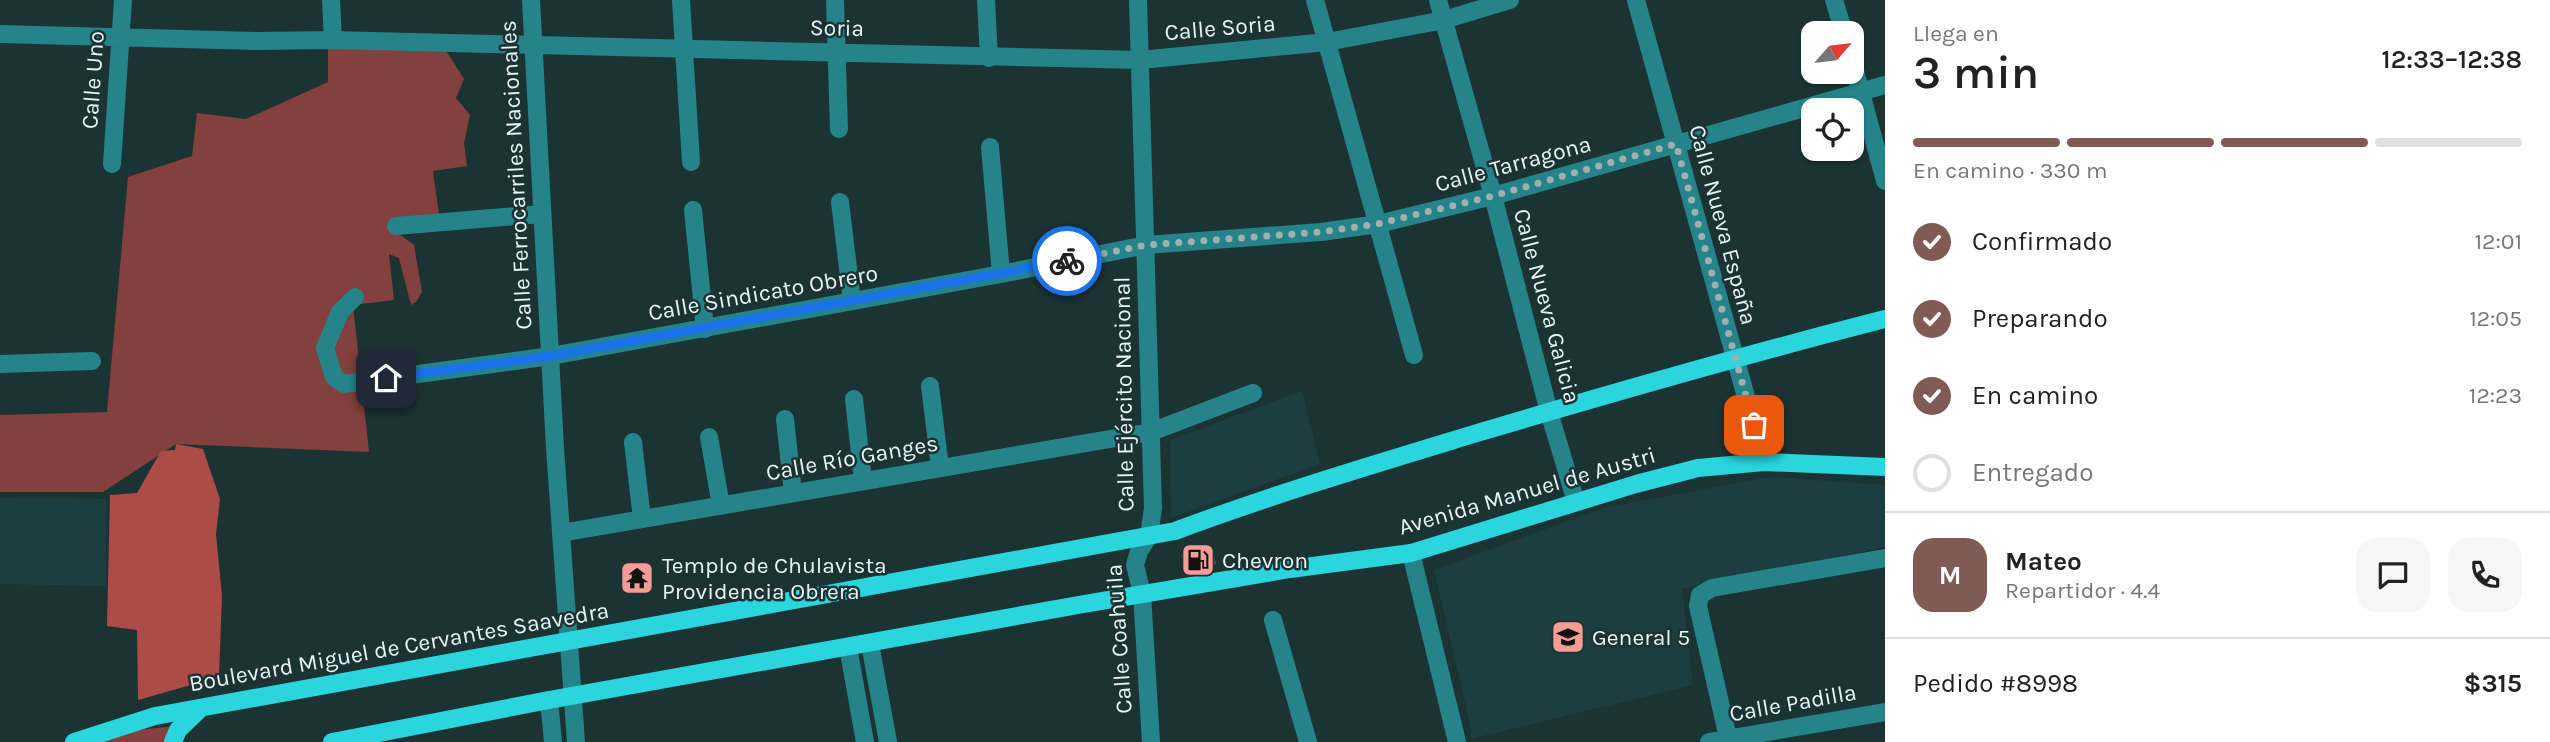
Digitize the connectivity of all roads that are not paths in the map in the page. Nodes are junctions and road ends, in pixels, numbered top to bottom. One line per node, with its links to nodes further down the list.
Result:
1 (123, 0): 16 (street, Calle Uno)
2 (331, 0): 17 (street)
3 (531, 0): 19 (street, Calle Ferrocarriles Nacionales)
4 (681, 0): 20 (street)
5 (835, 0): 21 (street)
6 (986, 0): 22 (street)
7 (1138, 0): 23 (street, Calle Ejército Nacional)
8 (1315, 0): 18 (street)
9 (1438, 0): 13 (street, Calle Nueva Galicia)
10 (1510, 0): 13 (street, Calle Soria)
11 (1636, 0): 28 (street, Calle Nueva España)
12 (1834, 0): 14 (street)
13 (1444, 20): 18 (street, Calle Soria); 33 (street, Calle Nueva Galicia)
14 (1840, 21)
15 (0, 34): 16 (street, Soria)
16 (121, 37): 17 (street, Soria); 31 (street, Calle Uno)
17 (333, 40): 19 (street, Soria)
18 (1327, 42): 23 (street, Calle Soria); 37 (street)
19 (532, 45): 20 (street, Soria); 36 (street, Calle Ferrocarriles Nacionales)
20 (682, 50): 21 (street, Soria); 30 (street)
21 (836, 52): 22 (street, Soria); 27 (street)
22 (989, 58): 23 (street, Soria)
23 (1140, 60): 39 (street, Calle Ejército Nacional)
24 (1858, 84): 26 (street)
25 (1885, 85): 26 (street, Calle Tarragona)
26 (1860, 91): 28 (street, Calle Tarragona); 32 (street)
27 (839, 130)
28 (1676, 144): 33 (street, Calle Tarragona); 47 (street, Calle Nueva España)
29 (990, 147): 40 (street)
30 (691, 162)
31 (112, 164)
32 (1885, 181)
33 (1493, 196): 37 (street, Calle Tarragona); 53 (street, Calle Nueva Galicia)
34 (840, 202): 42 (street)
35 (693, 209): 44 (street)
36 (541, 214): 38 (street); 46 (street, Calle Ferrocarriles Nacionales)
37 (1377, 224): 39 (street, Calle Tarragona); 45 (street)
38 (396, 226)
39 (1146, 245): 40 (street, Calle Sindicato Obrero); 55 (street, Calle Ejército Nacional)
40 (1001, 274): 42 (street, Calle Sindicato Obrero)
41 (355, 297): 46 (street, Calle Sindicato Obrero)
42 (852, 301): 44 (street, Calle Sindicato Obrero)
43 (1885, 319): 47 (main road, Boulevard Miguel de Cervantes Saavedra)
44 (705, 329): 46 (street, Calle Sindicato Obrero)
45 (1414, 355)
46 (551, 356): 66 (street, Calle Ferrocarriles Nacionales)
47 (1734, 358): 53 (main road, Boulevard Miguel de Cervantes Saavedra); 58 (street, Calle Nueva España)
48 (92, 361): 49 (street)
49 (0, 364)
50 (930, 386): 60 (street)
51 (1253, 393): 55 (street, Calle Río Ganges)
52 (854, 399): 61 (street)
53 (1549, 412): 63 (street, Calle Nueva Galicia); 67 (main road, Boulevard Miguel de Cervantes Saavedra)
54 (785, 419): 62 (street)
55 (1151, 432): 60 (street, Calle Río Ganges); 67 (street, Calle Ejército Nacional)
56 (709, 437): 64 (street)
57 (633, 442): 65 (street)
58 (1764, 462): 59 (main road, Avenida Manuel de Austri); 63 (main road, Avenida Manuel de Austri)
59 (1885, 467)
60 (940, 468): 61 (street, Calle Río Ganges)
61 (863, 481): 62 (street, Calle Río Ganges)
62 (793, 494): 64 (street, Calle Río Ganges)
63 (1576, 502): 68 (main road, Avenida Manuel de Austri)
64 (721, 506): 65 (street, Calle Río Ganges)
65 (642, 519): 66 (street, Calle Río Ganges)
66 (561, 533): 72 (street, Calle Ferrocarriles Nacionales)
67 (1149, 536): 70 (street, Calle Coahuila); 72 (main road, Boulevard Miguel de Cervantes Saavedra)
68 (1412, 553): 70 (main road, Avenida Manuel de Austri); 89 (street)
69 (1885, 558): 79 (street)
70 (1142, 594): 73 (main road); 87 (street, Calle Coahuila)
71 (1273, 621): 88 (street)
72 (569, 640): 75 (street, Calle Ferrocarriles Nacionales); 77 (main road, Boulevard Miguel de Cervantes Saavedra)
73 (870, 644): 74 (main road); 86 (street)
74 (848, 648): 75 (main road); 85 (street)
75 (573, 696): 76 (main road); 84 (street, Calle Ferrocarriles Nacionales)
76 (549, 700): 82 (main road); 83 (street)
77 (200, 709): 80 (main road, Boulevard Miguel de Cervantes Saavedra); 81 (main road)
78 (1885, 712): 79 (street, Calle Padilla)
79 (1729, 740): 90 (street, Calle Padilla)
80 (74, 742)
81 (173, 742)
82 (332, 742)
83 (553, 742)
84 (576, 742)
85 (865, 742)
86 (888, 742)
87 (1151, 742)
88 (1308, 742)
89 (1457, 742)
90 (1709, 742)

